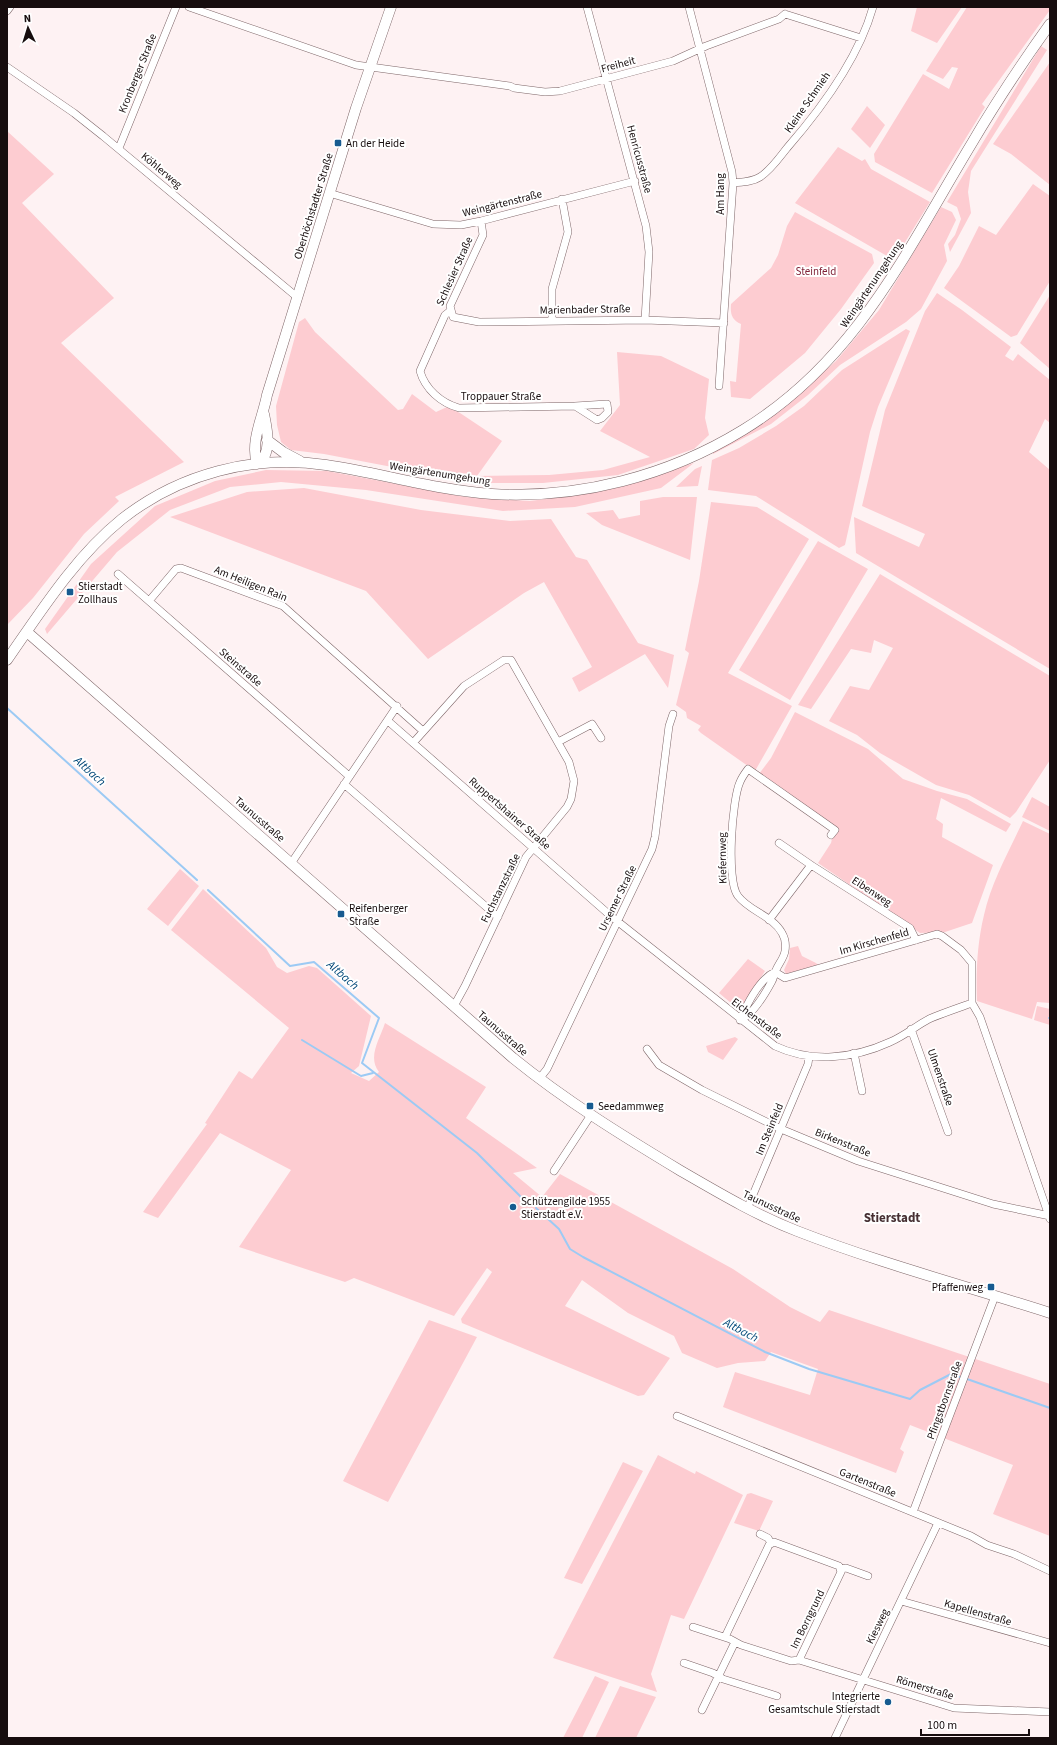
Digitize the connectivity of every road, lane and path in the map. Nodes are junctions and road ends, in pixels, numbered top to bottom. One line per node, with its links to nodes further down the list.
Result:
1 (10, 7): 8 (street)
2 (176, 7): 16 (street, Kronberger Straße)
3 (189, 7): 13 (street)
4 (390, 7): 13 (street, Oberhöchstadter Straße)
5 (587, 7): 15 (street, Henricusstraße)
6 (689, 7): 12 (street, Am Hang)
7 (872, 7): 11 (street, Kleine Schmieh)
8 (7, 11)
9 (785, 11): 11 (street, Freiheit); 12 (street, Freiheit)
10 (1050, 24): 32 (street, Weingärtenumgehung)
11 (861, 38): 18 (street, Kleine Schmieh)
12 (700, 49): 15 (street, Freiheit); 18 (street, Am Hang)
13 (369, 66): 15 (street, Freiheit); 19 (street, Oberhöchstadter Straße)
14 (7, 67): 16 (street, Köhlerweg)
15 (607, 78): 17 (street, Henricusstraße)
16 (119, 148): 22 (street, Köhlerweg)
17 (635, 181): 20 (street, Weingärtenstraße); 24 (street, Henricusstraße)
18 (733, 183): 26 (street, Am Hang)
19 (330, 193): 21 (street, Weingärtenstraße); 22 (street, Oberhöchstadter Straße)
20 (562, 199): 21 (street, Weingärtenstraße); 25 (street)
21 (481, 221): 23 (street, Schlesier Straße)
22 (297, 297): 30 (street, Oberhöchstadter Straße)
23 (450, 311): 25 (street, Marienbader Straße); 27 (street, Schlesier Straße)
24 (645, 320): 25 (street, Marienbader Straße); 26 (street, Marienbader Straße)
25 (552, 321)
26 (724, 323): 28 (street, Am Hang)
27 (420, 371): 29 (street, Troppauer Straße)
28 (719, 386)
29 (575, 406)
30 (264, 414): 31 (street, Oberhöchstadter Straße); 33 (street, Oberhöchstadter Straße)
31 (267, 440): 32 (street); 33 (street, Oberhöchstadter Straße)
32 (302, 462): 33 (street, Weingärtenumgehung)
33 (257, 464): 36 (street)
34 (118, 574): 35 (street, Steinstraße)
35 (150, 601): 38 (street, Am Heiligen Rain); 45 (street, Steinstraße)
36 (27, 632): 37 (street); 50 (street, Taunusstraße)
37 (7, 660)
38 (397, 706): 40 (street); 41 (street)
39 (673, 714): 54 (street, Ursemer Straße)
40 (388, 721): 44 (street, Ruppertshainer Straße); 45 (street)
41 (424, 731): 43 (street, Fuchstanzstraße); 44 (street, Fuchstanzstraße)
42 (601, 738): 43 (street)
43 (558, 742): 49 (street, Fuchstanzstraße)
44 (413, 743): 49 (street, Ruppertshainer Straße)
45 (349, 776): 46 (street)
46 (344, 784): 50 (street); 52 (street)
47 (831, 835): 53 (street, Kiefernweg)
48 (780, 842): 51 (street, Eibenweg)
49 (532, 848): 52 (street, Fuchstanzstraße); 54 (street, Ruppertshainer Straße)
50 (292, 862): 58 (street, Taunusstraße)
51 (811, 865): 53 (street); 55 (street, Eibenweg)
52 (498, 917): 58 (street, Fuchstanzstraße)
53 (769, 920): 56 (street, Kiefernweg)
54 (618, 921): 59 (street, Eichenstraße); 64 (street, Ursemer Straße)
55 (916, 940): 56 (street, Im Kirschenfeld); 57 (street, Im Kirschenfeld)
56 (775, 972): 59 (street, Kiefernweg)
57 (972, 1004): 60 (street, Eichenstraße); 71 (street)
58 (454, 1006): 64 (street, Taunusstraße)
59 (740, 1020): 63 (street, Eichenstraße)
60 (912, 1029): 62 (street, Eichenstraße); 68 (street, Ulmenstraße)
61 (647, 1049): 67 (street, Birkenstraße)
62 (854, 1054): 63 (street, Eichenstraße); 65 (street)
63 (809, 1057): 67 (street, Im Steinfeld)
64 (539, 1079): 66 (street, Taunusstraße)
65 (862, 1091)
66 (591, 1115): 69 (street); 70 (street, Taunusstraße)
67 (781, 1129): 70 (street, Im Steinfeld); 71 (street, Birkenstraße)
68 (948, 1132)
69 (554, 1172)
70 (748, 1209): 72 (street, Taunusstraße)
71 (1050, 1217)
72 (995, 1296): 73 (street, Taunusstraße); 75 (street, Pfingstbornstraße)
73 (1050, 1313)
74 (677, 1416): 75 (street, Gartenstraße)
75 (913, 1512): 76 (street, Gartenstraße)
76 (938, 1523): 80 (street, Gartenstraße); 82 (street, Kiesweg)
77 (760, 1534): 78 (street)
78 (770, 1543): 79 (street); 84 (street)
79 (841, 1569): 81 (street); 87 (street, Im Borngrund)
80 (1050, 1571)
81 (868, 1576)
82 (901, 1601): 86 (street, Kapellenstraße); 90 (street, Kiesweg)
83 (693, 1627): 84 (street, Im Borngrund)
84 (724, 1637): 85 (street, Im Borngrund)
85 (735, 1642): 87 (street, Im Borngrund); 89 (street)
86 (1050, 1643)
87 (799, 1660): 90 (street, Römerstraße)
88 (684, 1663): 89 (street)
89 (718, 1676): 91 (street); 92 (street)
90 (863, 1681): 93 (street, Römerstraße); 94 (street, Kiesweg)
91 (777, 1696)
92 (702, 1710)
93 (1050, 1712)
94 (835, 1738)

